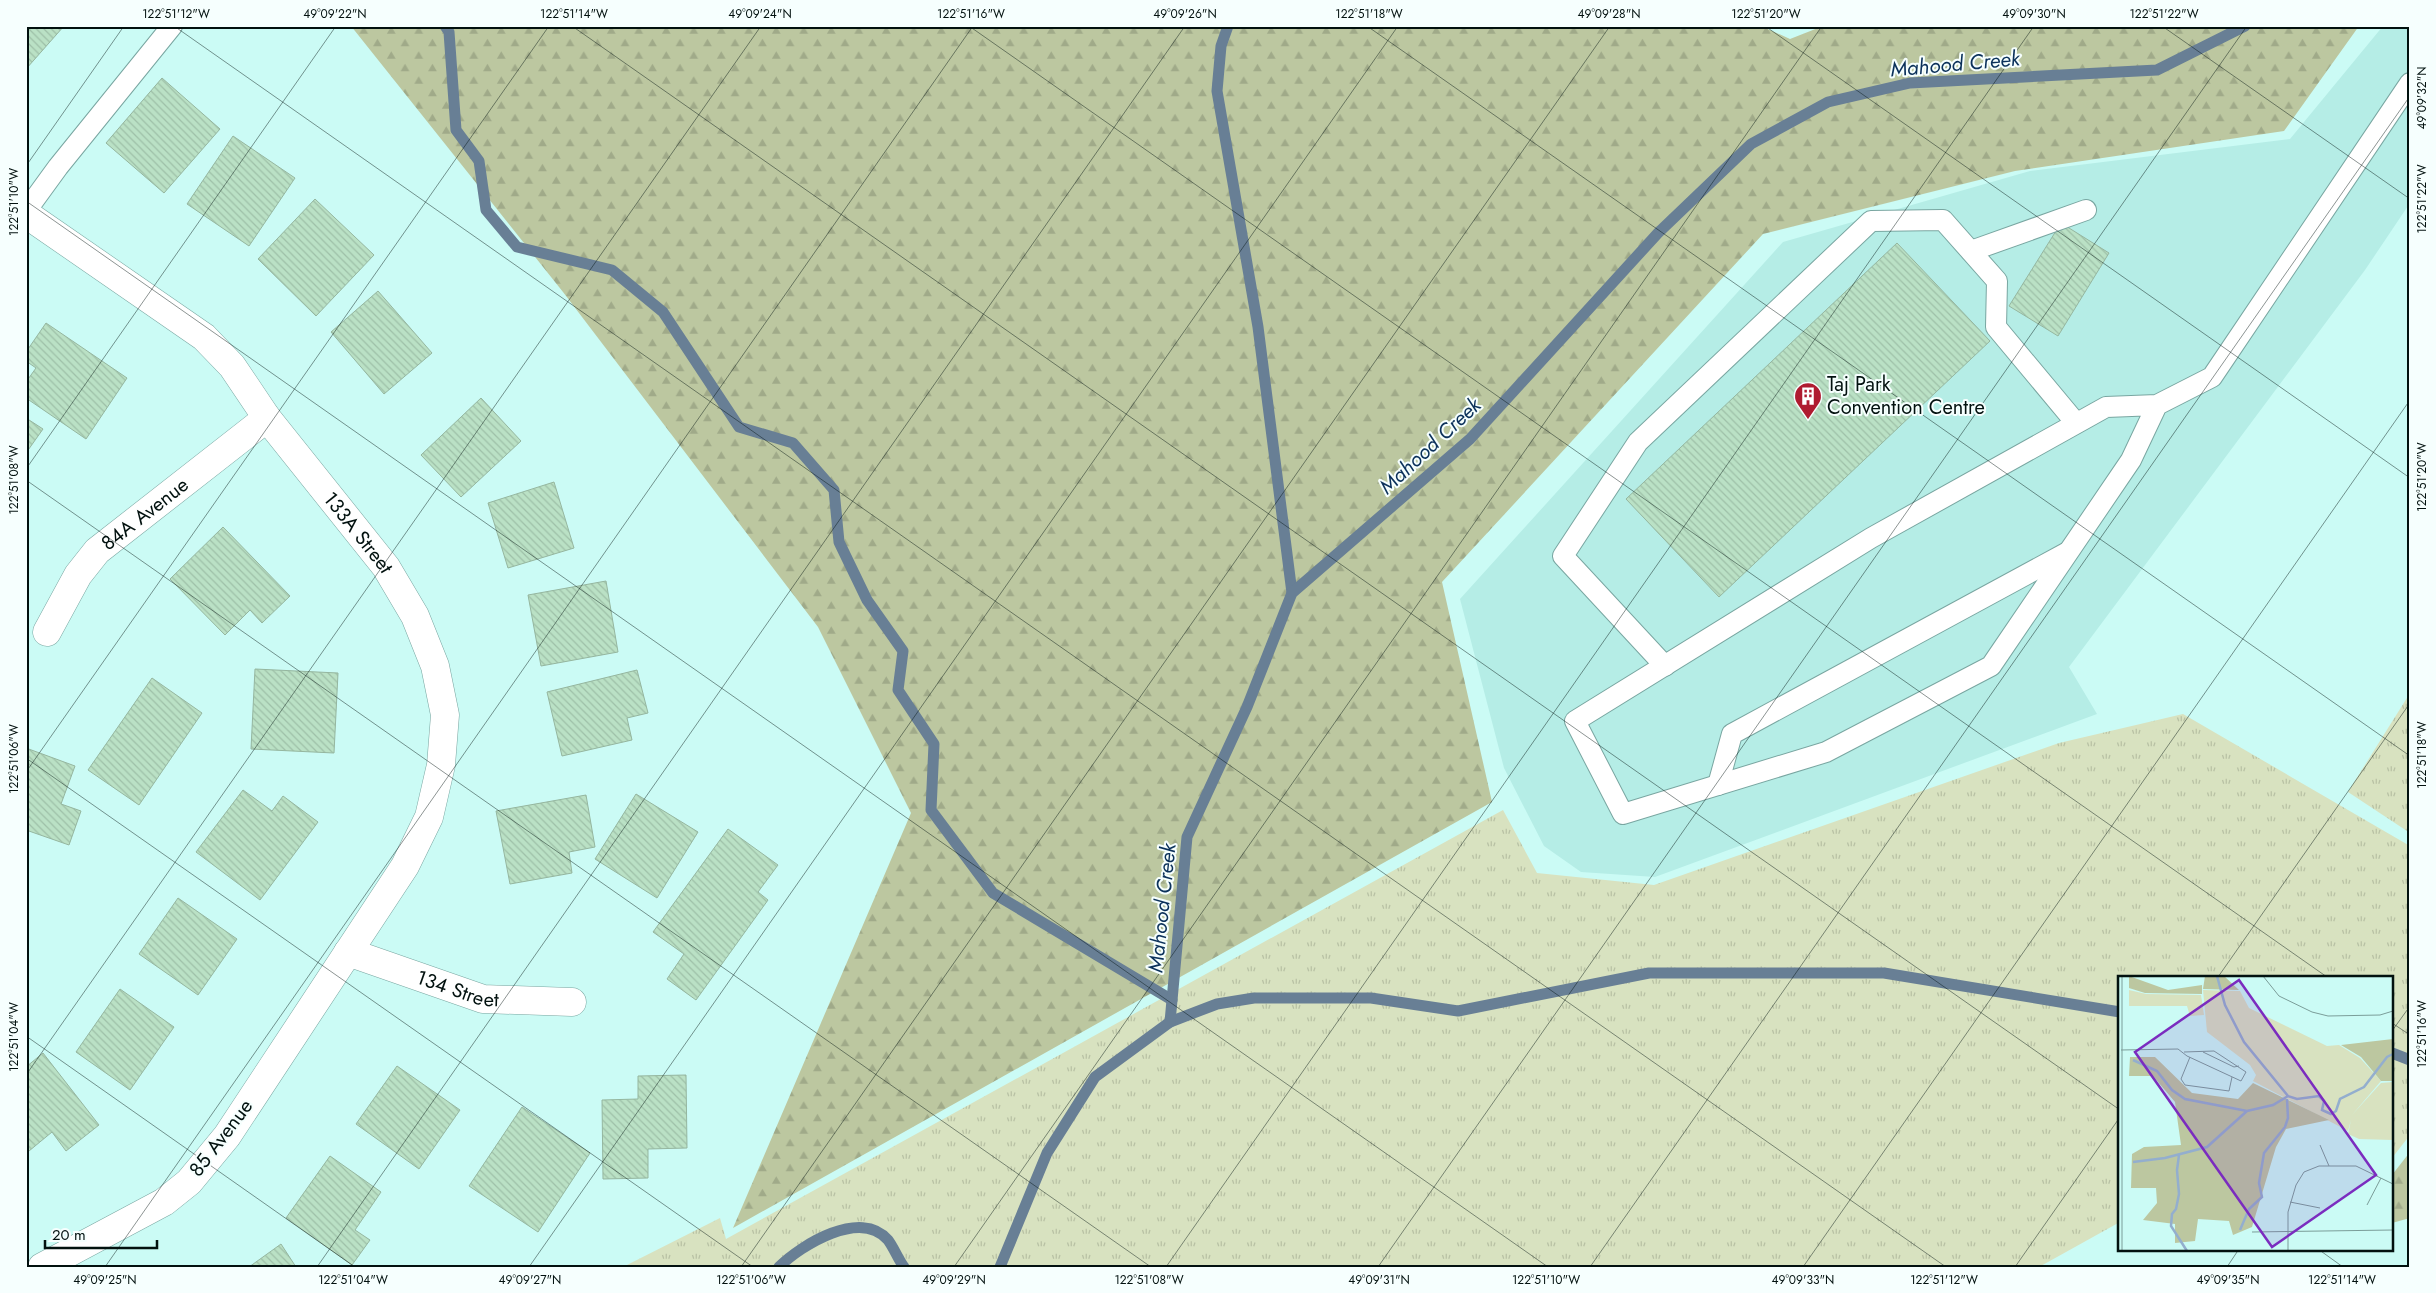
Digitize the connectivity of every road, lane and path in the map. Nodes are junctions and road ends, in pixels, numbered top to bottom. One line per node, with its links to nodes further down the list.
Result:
1 (172, 26): 4 (lane)
2 (2410, 83): 6 (lane)
3 (2086, 210): 5 (lane)
4 (26, 213): 7 (street, 133A Street)
5 (1971, 251): 8 (lane); 11 (lane)
6 (2157, 405): 8 (lane); 9 (lane)
7 (268, 418): 10 (street, 84A Avenue); 13 (street, 133A Street)
8 (2076, 423): 11 (lane)
9 (2068, 551): 12 (lane); 12 (lane)
10 (47, 632)
11 (1665, 666): 12 (lane)
12 (1718, 785)
13 (348, 952): 14 (street, 134 Street); 15 (street, 85 Avenue)
14 (572, 1002)
15 (42, 1267)

